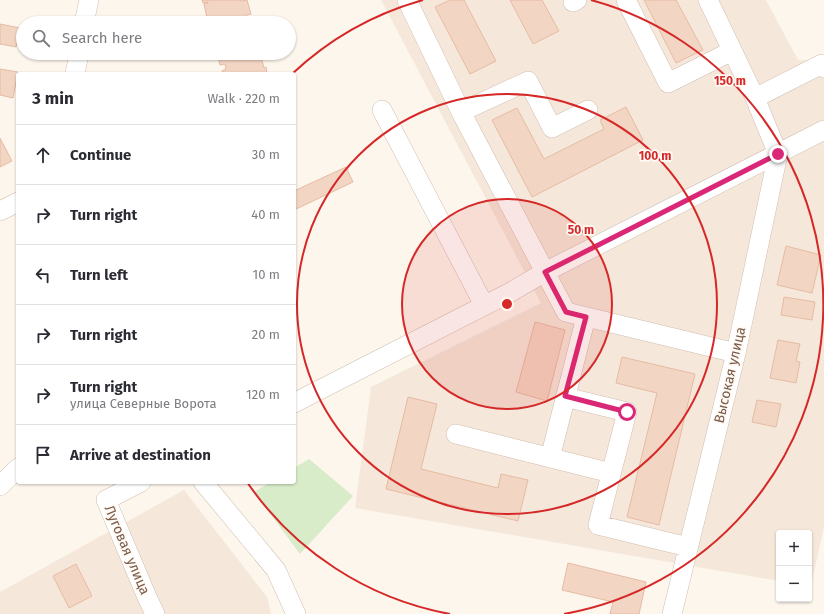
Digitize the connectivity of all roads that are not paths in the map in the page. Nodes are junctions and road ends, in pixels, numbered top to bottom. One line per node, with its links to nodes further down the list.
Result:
1 (89, 0): 5 (street)
2 (407, 0): 13 (street)
3 (626, 0): 6 (street)
4 (708, 0): 6 (street)
5 (86, 16)
6 (732, 51): 10 (street)
7 (78, 60): 9 (street)
8 (824, 68): 10 (street)
9 (75, 72)
10 (755, 98): 15 (street)
11 (382, 110): 19 (street)
12 (588, 110): 13 (street)
13 (461, 112): 18 (street)
14 (824, 130): 15 (street)
15 (778, 154): 18 (street); 21 (street, Высокая улица)
16 (16, 203): 17 (street)
17 (0, 211)
18 (545, 272): 19 (street); 20 (street)
19 (484, 305): 23 (street)
20 (586, 317): 21 (street); 22 (street)
21 (736, 353): 31 (street, Высокая улица)
22 (565, 396): 25 (street); 27 (street)
23 (296, 402)
24 (456, 434): 25 (street)
25 (550, 458): 27 (street)
26 (16, 470): 30 (street)
27 (611, 473): 31 (street)
28 (137, 484): 32 (street, Луговая улица)
29 (205, 484): 33 (street)
30 (0, 486)
31 (688, 547): 34 (street, Высокая улица)
32 (155, 614)
33 (296, 614)
34 (672, 614)

